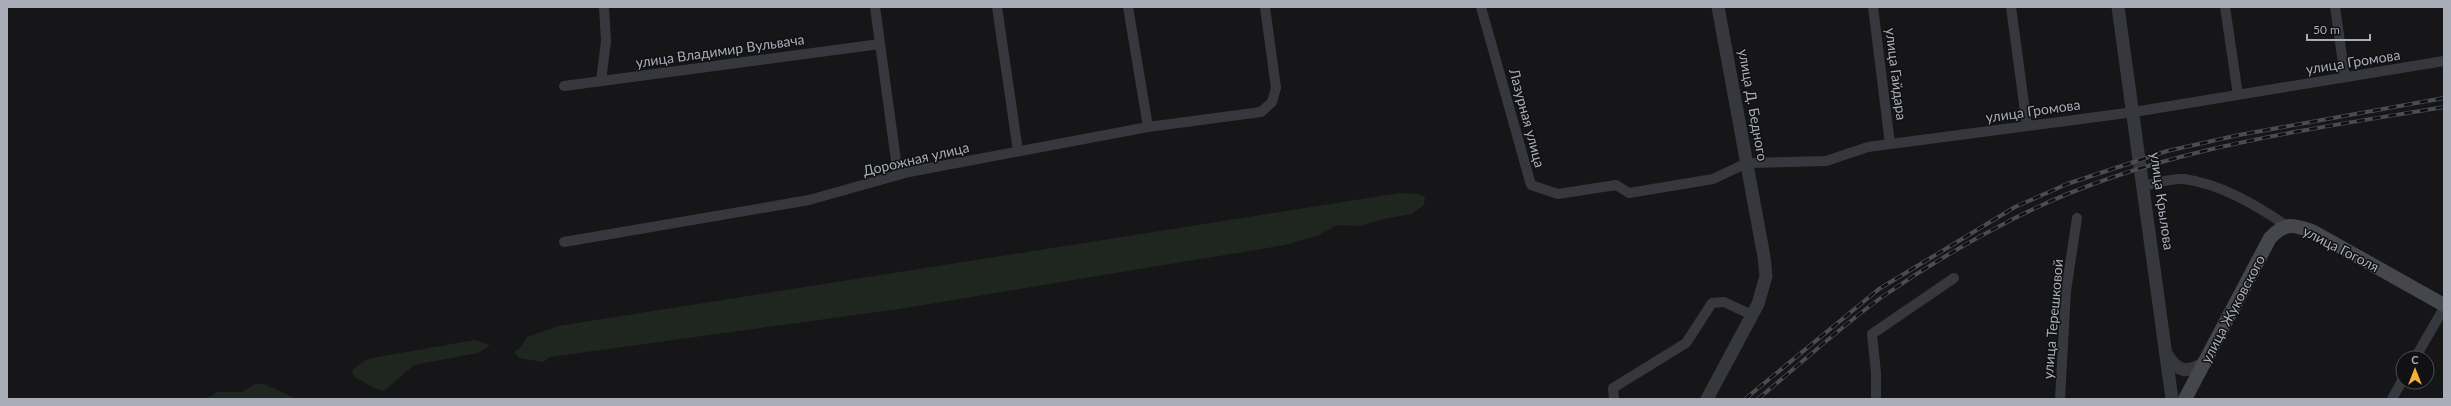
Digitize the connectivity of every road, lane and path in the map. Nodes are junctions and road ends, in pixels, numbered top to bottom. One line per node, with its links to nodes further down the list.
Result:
1 (604, 7): 16 (street)
2 (875, 7): 13 (street)
3 (997, 7): 23 (street)
4 (1128, 7): 21 (street)
5 (1265, 7): 21 (street, Дорожная улица)
6 (1481, 7): 27 (street, Лазурная улица)
7 (1718, 7): 24 (street, улица Д. Бедного)
8 (1873, 7): 22 (street, улица Гайдара)
9 (2010, 7): 20 (street)
10 (2118, 7): 19 (street, улица Крылова)
11 (2225, 7): 18 (street)
12 (2335, 7): 15 (street)
13 (880, 44): 16 (street, улица Владимир Вульвача); 25 (street)
14 (2444, 61): 15 (street, улица Громова)
15 (2345, 77): 18 (street, улица Громова)
16 (601, 81): 17 (street, улица Владимир Вульвача)
17 (564, 86)
18 (2238, 95): 19 (street, улица Громова)
19 (2134, 112): 20 (street, улица Громова); 26 (street, улица Крылова)
20 (2027, 126): 22 (street, улица Громова)
21 (1148, 127): 23 (street, Дорожная улица)
22 (1890, 144): 24 (street, улица Громова)
23 (1018, 151): 25 (street, Дорожная улица)
24 (1747, 162): 27 (street, улица Громова); 33 (street, улица Д. Бедного)
25 (898, 175): 30 (street, Дорожная улица)
26 (2144, 186): 29 (street, улица Гоголя); 35 (street, улица Крылова)
27 (1629, 193)
28 (2077, 218): 41 (street, улица Терешковой)
29 (2287, 226): 32 (main road, улица Гоголя); 36 (main road, улица Жуковского)
30 (564, 242)
31 (1954, 278): 40 (street)
32 (2444, 306): 34 (street)
33 (1752, 315): 38 (street); 39 (street, улица Д. Бедного)
34 (2419, 350)
35 (2166, 354): 36 (street); 42 (street, улица Крылова)
36 (2205, 363): 43 (main road, улица Жуковского)
37 (2397, 390): 44 (street)
38 (1614, 399)
39 (1707, 399)
40 (1876, 399)
41 (2060, 399)
42 (2172, 399)
43 (2186, 399)
44 (2392, 399)

